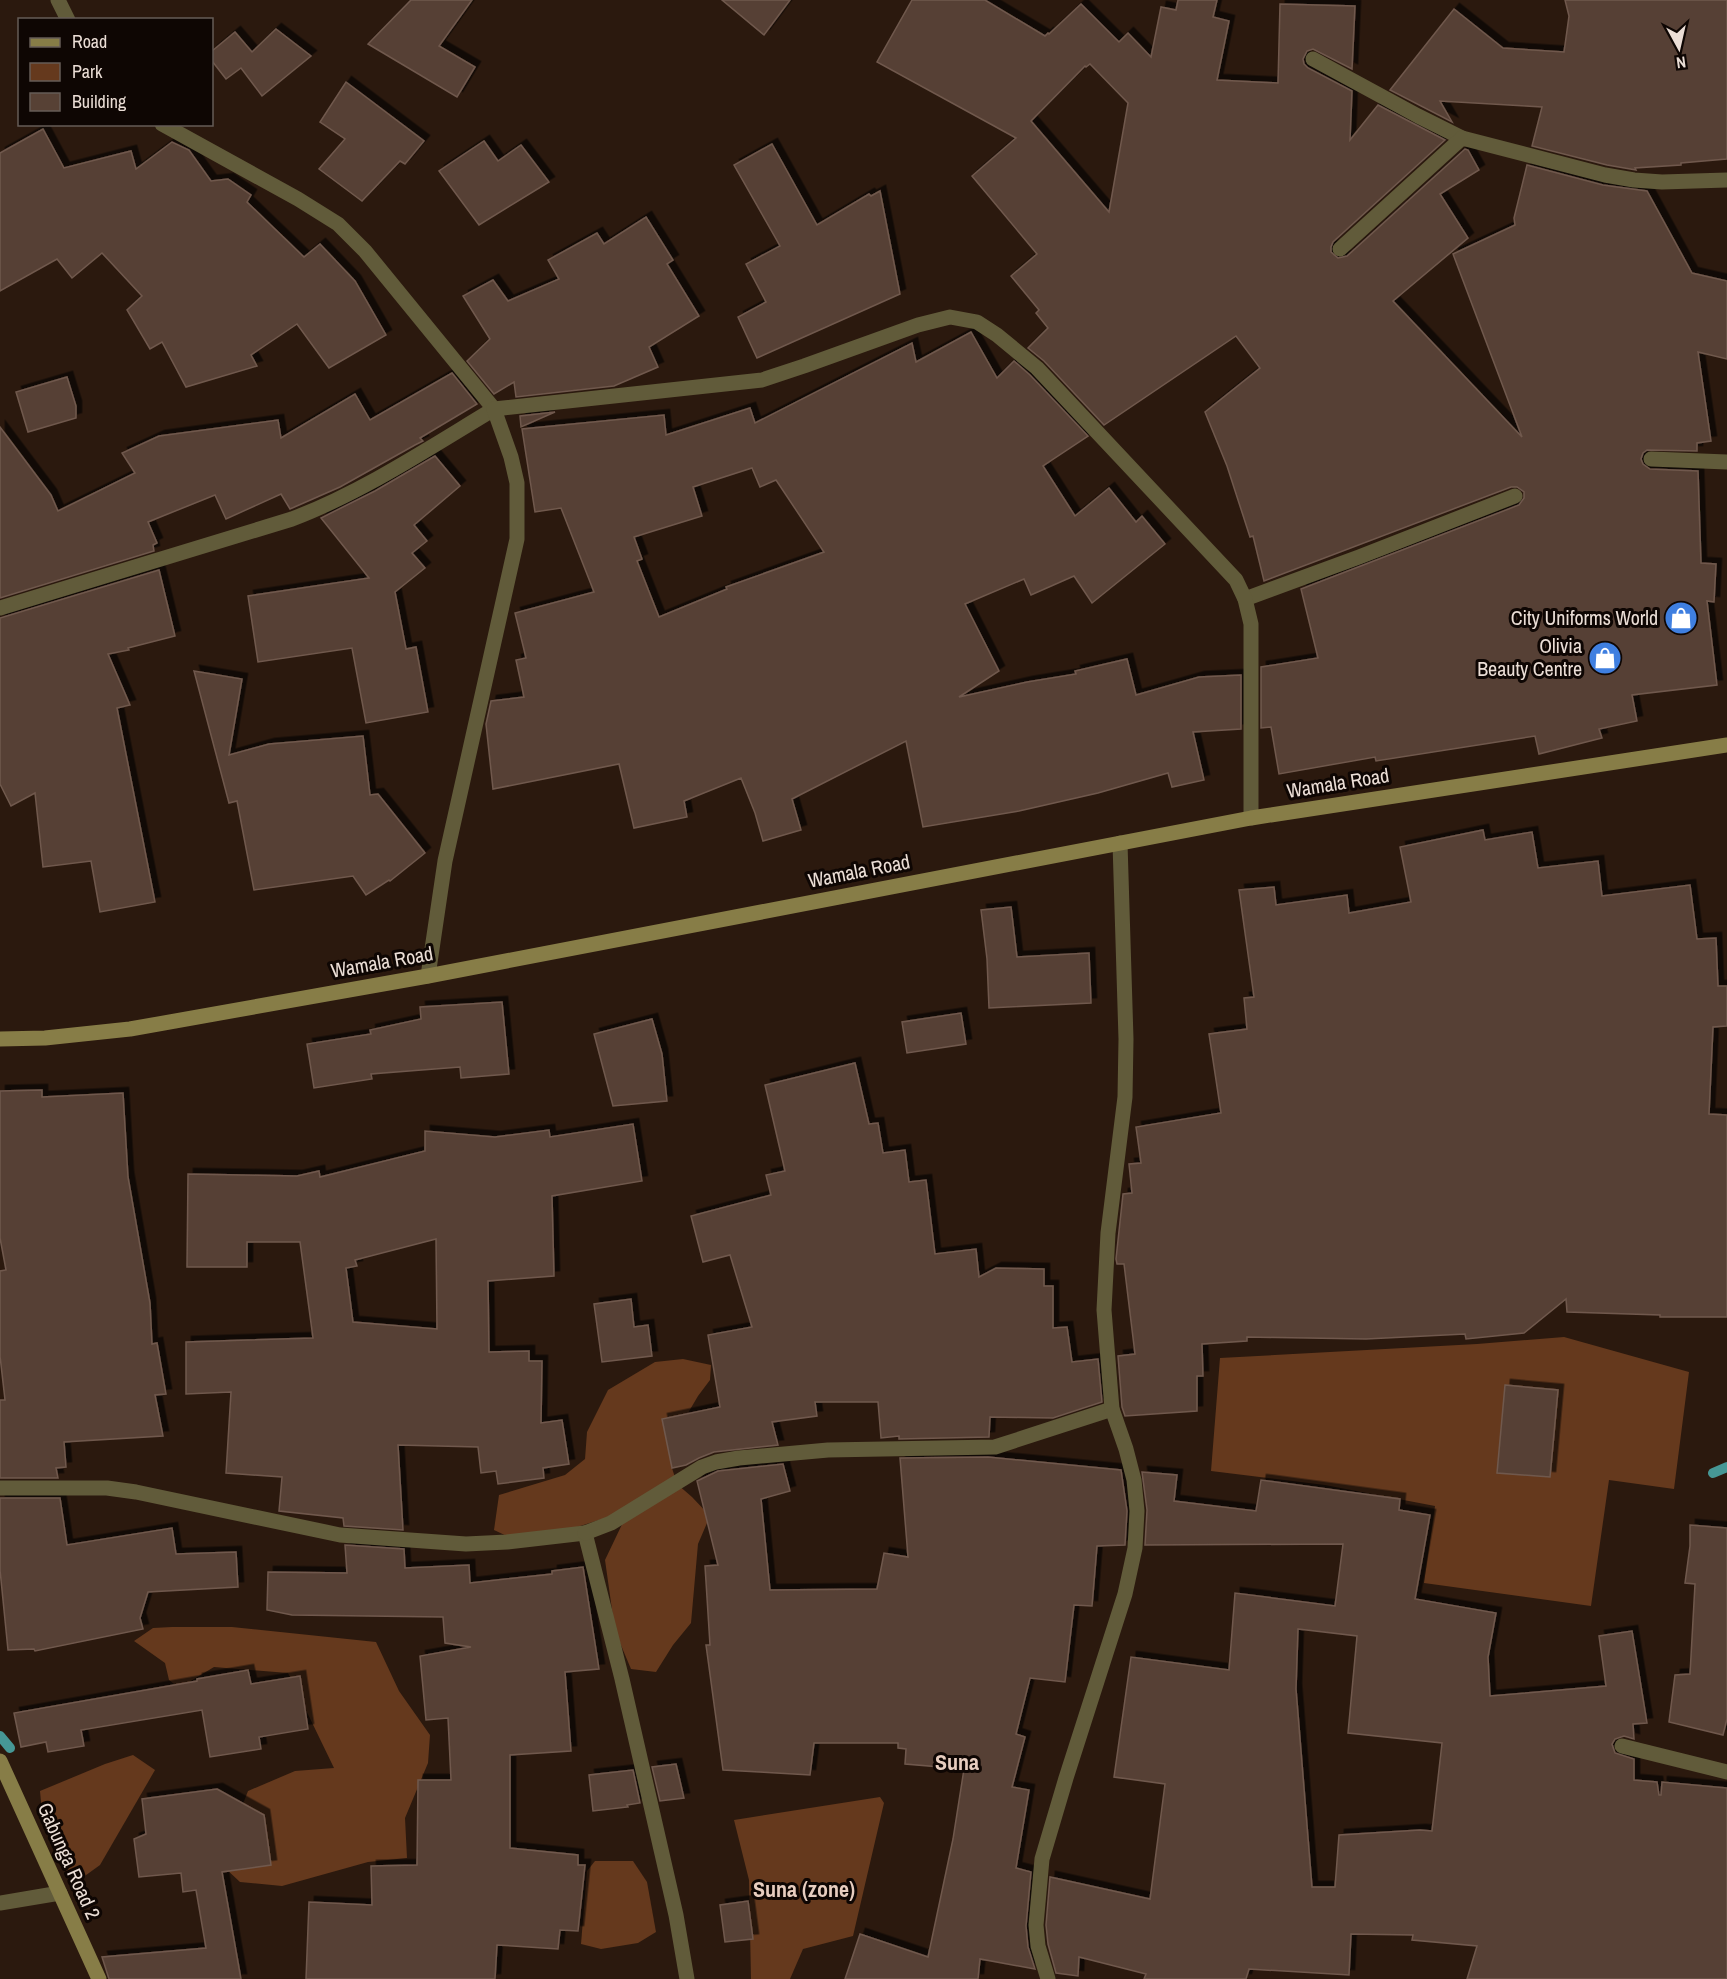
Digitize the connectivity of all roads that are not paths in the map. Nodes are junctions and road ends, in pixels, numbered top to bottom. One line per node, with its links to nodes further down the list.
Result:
1 (58, 0): 2 (street)
2 (67, 18)
3 (1313, 59): 5 (street)
4 (166, 126): 8 (street)
5 (1462, 138): 6 (street); 7 (street)
6 (1727, 180)
7 (1340, 249)
8 (494, 409): 12 (street); 13 (street); 17 (street)
9 (1651, 459): 10 (street)
10 (1727, 462)
11 (1515, 496): 12 (street)
12 (1245, 599): 15 (street)
13 (0, 608)
14 (1727, 745): 15 (street, Wamala Road)
15 (1251, 818): 16 (street, Wamala Road)
16 (1120, 843): 17 (street, Wamala Road); 19 (street)
17 (428, 976): 18 (street, Wamala Road)
18 (0, 1039)
19 (1112, 1409): 21 (street); 29 (street)
20 (0, 1488): 21 (street)
21 (585, 1533): 28 (street)
22 (1622, 1746): 24 (street)
23 (0, 1761): 25 (street, Gabunga Road 2)
24 (1727, 1772)
25 (60, 1893): 26 (street); 27 (street, Gabunga Road 2)
26 (0, 1903)
27 (99, 1979)
28 (687, 1979)
29 (1048, 1979)

